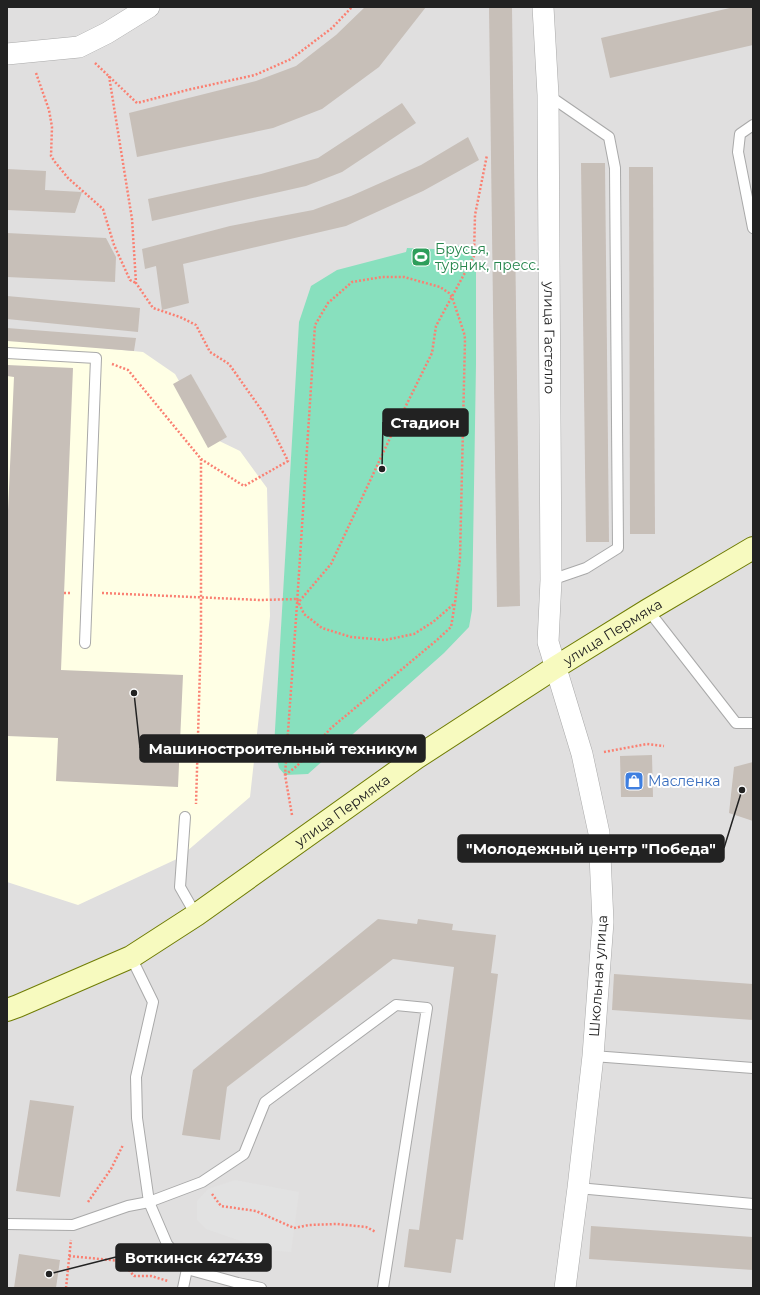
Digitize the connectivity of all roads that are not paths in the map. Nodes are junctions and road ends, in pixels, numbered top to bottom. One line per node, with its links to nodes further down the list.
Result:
1 (149, 7): 3 (street)
2 (543, 7): 4 (street, улица Гастелло)
3 (7, 54)
4 (548, 95): 9 (street, улица Гастелло); 9 (lane)
5 (753, 125): 6 (lane)
6 (753, 228)
7 (7, 353): 11 (lane)
8 (753, 548): 10 (main road, улица Пермяка)
9 (551, 580): 12 (street, улица Гастелло)
10 (648, 610): 12 (main road, улица Пермяка); 13 (lane)
11 (85, 643)
12 (556, 667): 15 (main road, улица Пермяка); 18 (street, Школьная улица)
13 (753, 723)
14 (185, 817): 15 (lane)
15 (196, 915): 16 (main road, улица Пермяка)
16 (131, 957): 17 (main road, улица Пермяка); 21 (lane)
17 (7, 1010)
18 (593, 1056): 19 (lane); 20 (street, Школьная улица)
19 (753, 1068)
20 (578, 1188): 22 (lane); 28 (street, Школьная улица)
21 (149, 1202): 23 (lane); 24 (lane); 27 (lane)
22 (753, 1204)
23 (7, 1224)
24 (187, 1269): 25 (lane); 26 (lane)
25 (183, 1287)
26 (261, 1288)
27 (383, 1288)
28 (565, 1288)

